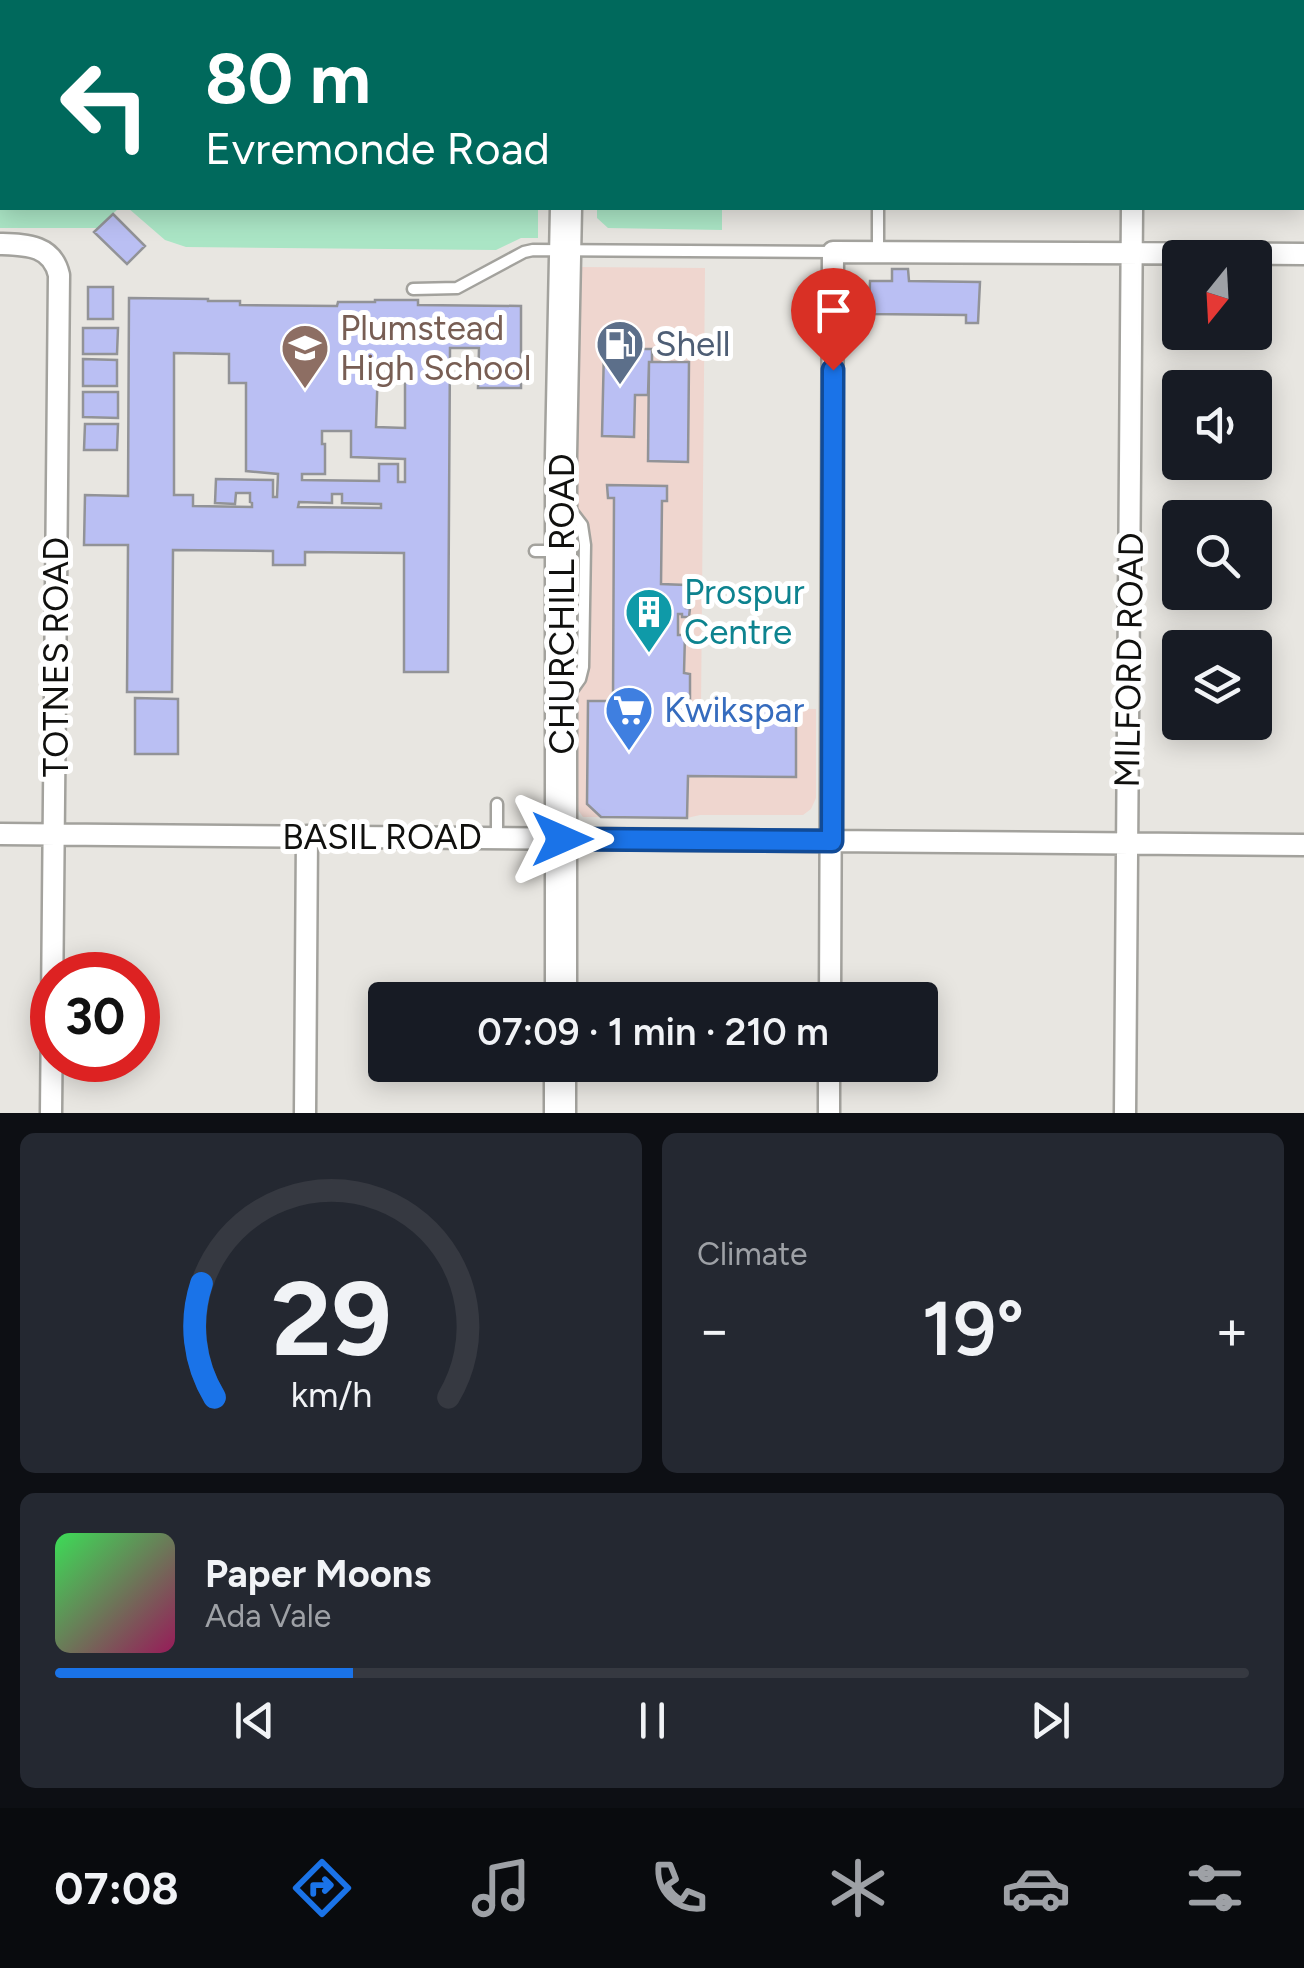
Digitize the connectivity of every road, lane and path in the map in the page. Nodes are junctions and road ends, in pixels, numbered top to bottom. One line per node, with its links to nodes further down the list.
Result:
1 (566, 210): 5 (street, CHURCHILL ROAD)
2 (878, 210): 7 (lane)
3 (1132, 210): 8 (street, MILFORD ROAD)
4 (0, 244): 15 (street, TOTNES ROAD)
5 (565, 250): 6 (lane); 10 (lane); 11 (street, CHURCHILL ROAD)
6 (834, 252): 7 (street); 19 (street)
7 (878, 252): 8 (street)
8 (1132, 252): 9 (street); 20 (street, MILFORD ROAD)
9 (1304, 254)
10 (414, 289)
11 (562, 500): 12 (street, CHURCHILL ROAD); 12 (lane)
12 (562, 706): 18 (street, CHURCHILL ROAD)
13 (497, 804): 17 (lane)
14 (0, 834): 15 (street, BASIL ROAD)
15 (54, 835): 16 (street, BASIL ROAD); 26 (street, TOTNES ROAD)
16 (307, 836): 17 (street, BASIL ROAD); 27 (street)
17 (497, 838): 18 (street, BASIL ROAD)
18 (562, 839): 19 (street, BASIL ROAD); 22 (street, CHURCHILL ROAD)
19 (832, 841): 20 (street, BASIL ROAD); 23 (street)
20 (1127, 844): 21 (street, BASIL ROAD); 30 (street, MILFORD ROAD)
21 (1304, 846)
22 (560, 982)
23 (830, 982)
24 (560, 1082): 28 (street)
25 (829, 1082): 29 (street)
26 (50, 1113)
27 (306, 1113)
28 (560, 1113)
29 (828, 1113)
30 (1125, 1113)

